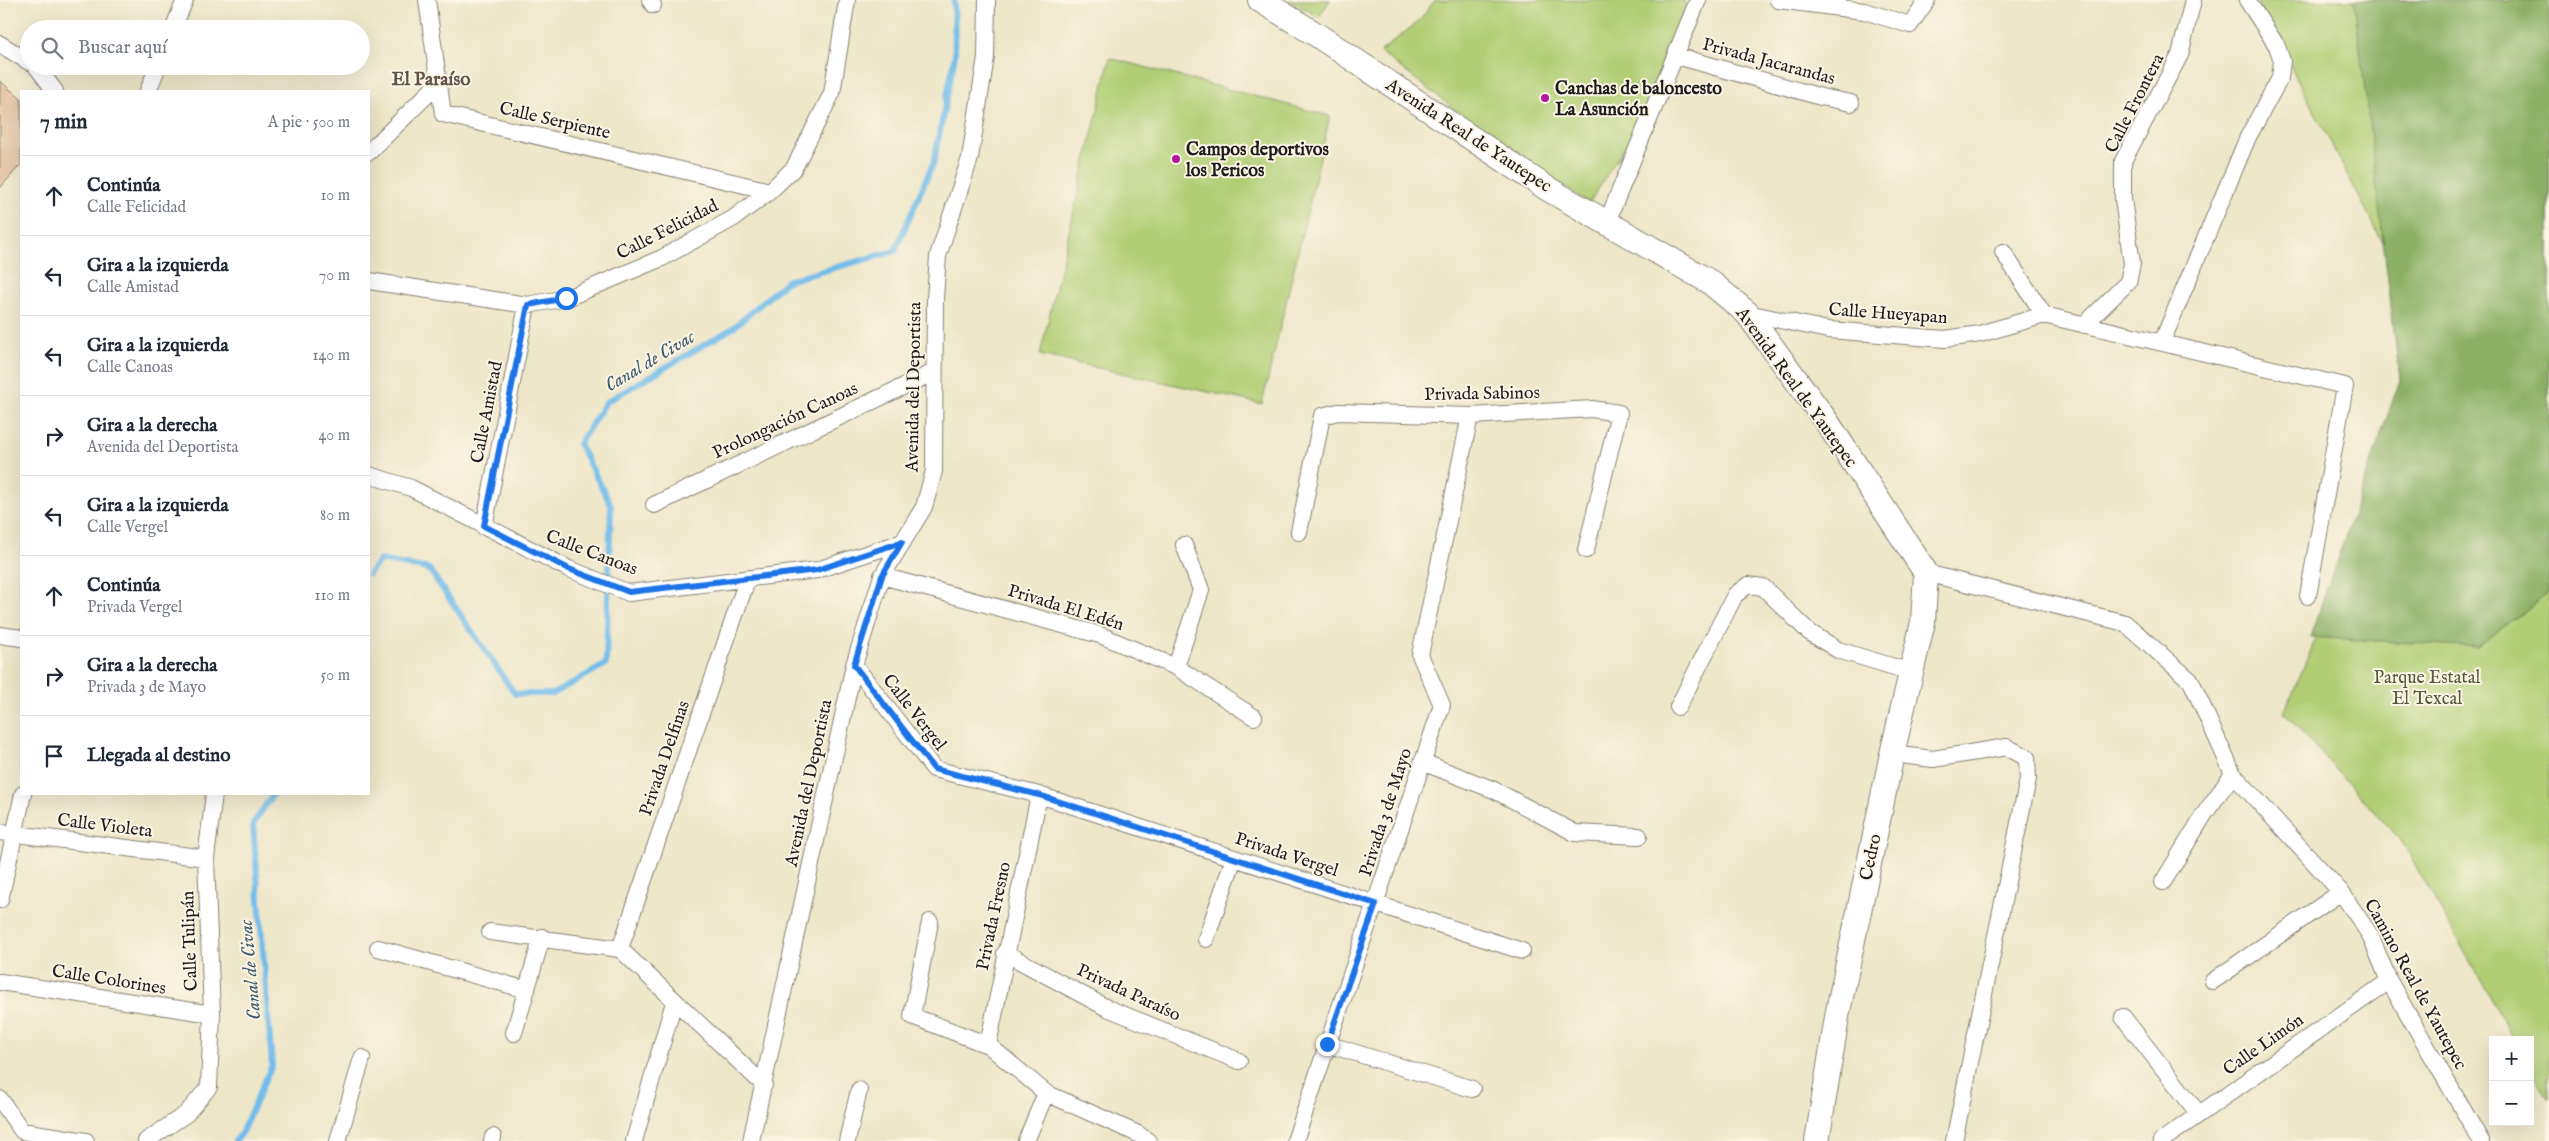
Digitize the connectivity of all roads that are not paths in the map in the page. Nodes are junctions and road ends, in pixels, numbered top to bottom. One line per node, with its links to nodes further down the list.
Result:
1 (185, 0): 11 (street)
2 (426, 0): 17 (street, Calle Serpiente)
3 (847, 0): 22 (street, Calle Felicidad)
4 (987, 0): 31 (street, Avenida del Deportista)
5 (1260, 0): 23 (street, Avenida Real de Yautepec)
6 (1698, 0): 14 (street)
7 (1778, 0): 8 (street)
8 (1927, 0)
9 (2193, 0): 29 (street, Calle Frontera)
10 (2248, 0): 30 (street)
11 (177, 20)
12 (0, 44): 13 (street)
13 (20, 56)
14 (1677, 56): 20 (street, Privada Jacarandas); 23 (street)
15 (43, 75): 18 (street)
16 (154, 75): 19 (street)
17 (439, 83): 21 (street); 22 (street, Calle Serpiente)
18 (54, 90)
19 (148, 90)
20 (1851, 103)
21 (370, 151)
22 (770, 191): 26 (street, Calle Felicidad)
23 (1607, 222): 27 (street, Avenida Real de Yautepec)
24 (2003, 252): 28 (street)
25 (370, 281): 26 (street, Calle Felicidad)
26 (528, 305): 35 (street, Calle Amistad)
27 (1747, 313): 28 (street, Calle Hueyapan); 40 (street, Avenida Real de Yautepec)
28 (2044, 315): 29 (street)
29 (2084, 325): 30 (street)
30 (2162, 342): 43 (street)
31 (934, 372): 34 (street, Prolongación Canoas); 37 (street, Avenida del Deportista)
32 (1470, 416): 36 (street, Privada Sabinos); 39 (street, Privada Sabinos); 52 (street, Privada 3 de Mayo)
33 (370, 475): 35 (street, Calle Canoas)
34 (654, 505)
35 (484, 526): 42 (street, Calle Canoas)
36 (1299, 532)
37 (902, 542): 41 (street, Avenida del Deportista); 42 (street, Calle Canoas)
38 (1184, 545): 47 (street)
39 (1586, 550)
40 (1926, 573): 48 (street, Cedro); 53 (street, Camino Real de Yautepec)
41 (882, 576): 46 (street, Avenida del Deportista); 47 (street, Privada El Edén)
42 (747, 580): 70 (street, Privada Delfinas)
43 (2308, 596)
44 (0, 634): 45 (street)
45 (20, 638)
46 (854, 665): 56 (street, Calle Vergel); 85 (street, Avenida del Deportista)
47 (1176, 667): 50 (street, Privada El Edén)
48 (1911, 672): 49 (street); 51 (street, Cedro)
49 (1678, 707)
50 (1254, 717)
51 (1892, 754): 100 (street, Cedro); 101 (street)
52 (1422, 762): 58 (street); 64 (street, Privada 3 de Mayo)
53 (2232, 774): 61 (street); 62 (street, Camino Real de Yautepec)
54 (23, 795): 57 (street)
55 (214, 795): 59 (street, Calle Tulipán)
56 (1039, 795): 60 (street, Privada Vergel); 72 (street, Privada Fresno)
57 (8, 834): 59 (street, Calle Violeta); 63 (street)
58 (1638, 836)
59 (206, 858): 78 (street, Calle Tulipán)
60 (1234, 858): 64 (street, Privada Vergel); 68 (street)
61 (2163, 882)
62 (2341, 892): 73 (street); 74 (street, Camino Real de Yautepec)
63 (0, 900)
64 (1376, 904): 71 (street, Privada Vergel); 81 (street, Privada 3 de Mayo)
65 (930, 922): 82 (street)
66 (490, 932): 67 (street)
67 (542, 937): 70 (street); 76 (street)
68 (1206, 939)
69 (378, 948): 76 (street)
70 (620, 949): 77 (street)
71 (1522, 951)
72 (1005, 953): 82 (street, Privada Fresno); 84 (street, Privada Paraíso)
73 (2213, 981)
74 (2389, 981): 90 (street, Calle Limón); 103 (street, Camino Real de Yautepec)
75 (0, 982): 78 (street, Calle Colorines)
76 (527, 990): 80 (street)
77 (674, 1002): 85 (street); 94 (street)
78 (212, 1014): 92 (street, Calle Tulipán)
79 (2124, 1017): 90 (street)
80 (514, 1033)
81 (1327, 1044): 86 (street); 99 (street, Privada 3 de Mayo)
82 (988, 1045): 88 (street)
83 (362, 1058): 93 (street)
84 (1239, 1061)
85 (764, 1085): 95 (street, Avenida del Deportista)
86 (1472, 1089)
87 (859, 1090): 96 (street)
88 (1046, 1093): 97 (street); 98 (street)
89 (0, 1099): 91 (street)
90 (2198, 1113): 102 (street, Calle Limón)
91 (86, 1141)
92 (146, 1141)
93 (338, 1141)
94 (634, 1141)
95 (751, 1141)
96 (847, 1141)
97 (1026, 1141)
98 (1148, 1141)
99 (1295, 1141)
100 (1817, 1141)
101 (1954, 1141)
102 (2161, 1141)
103 (2481, 1141)

